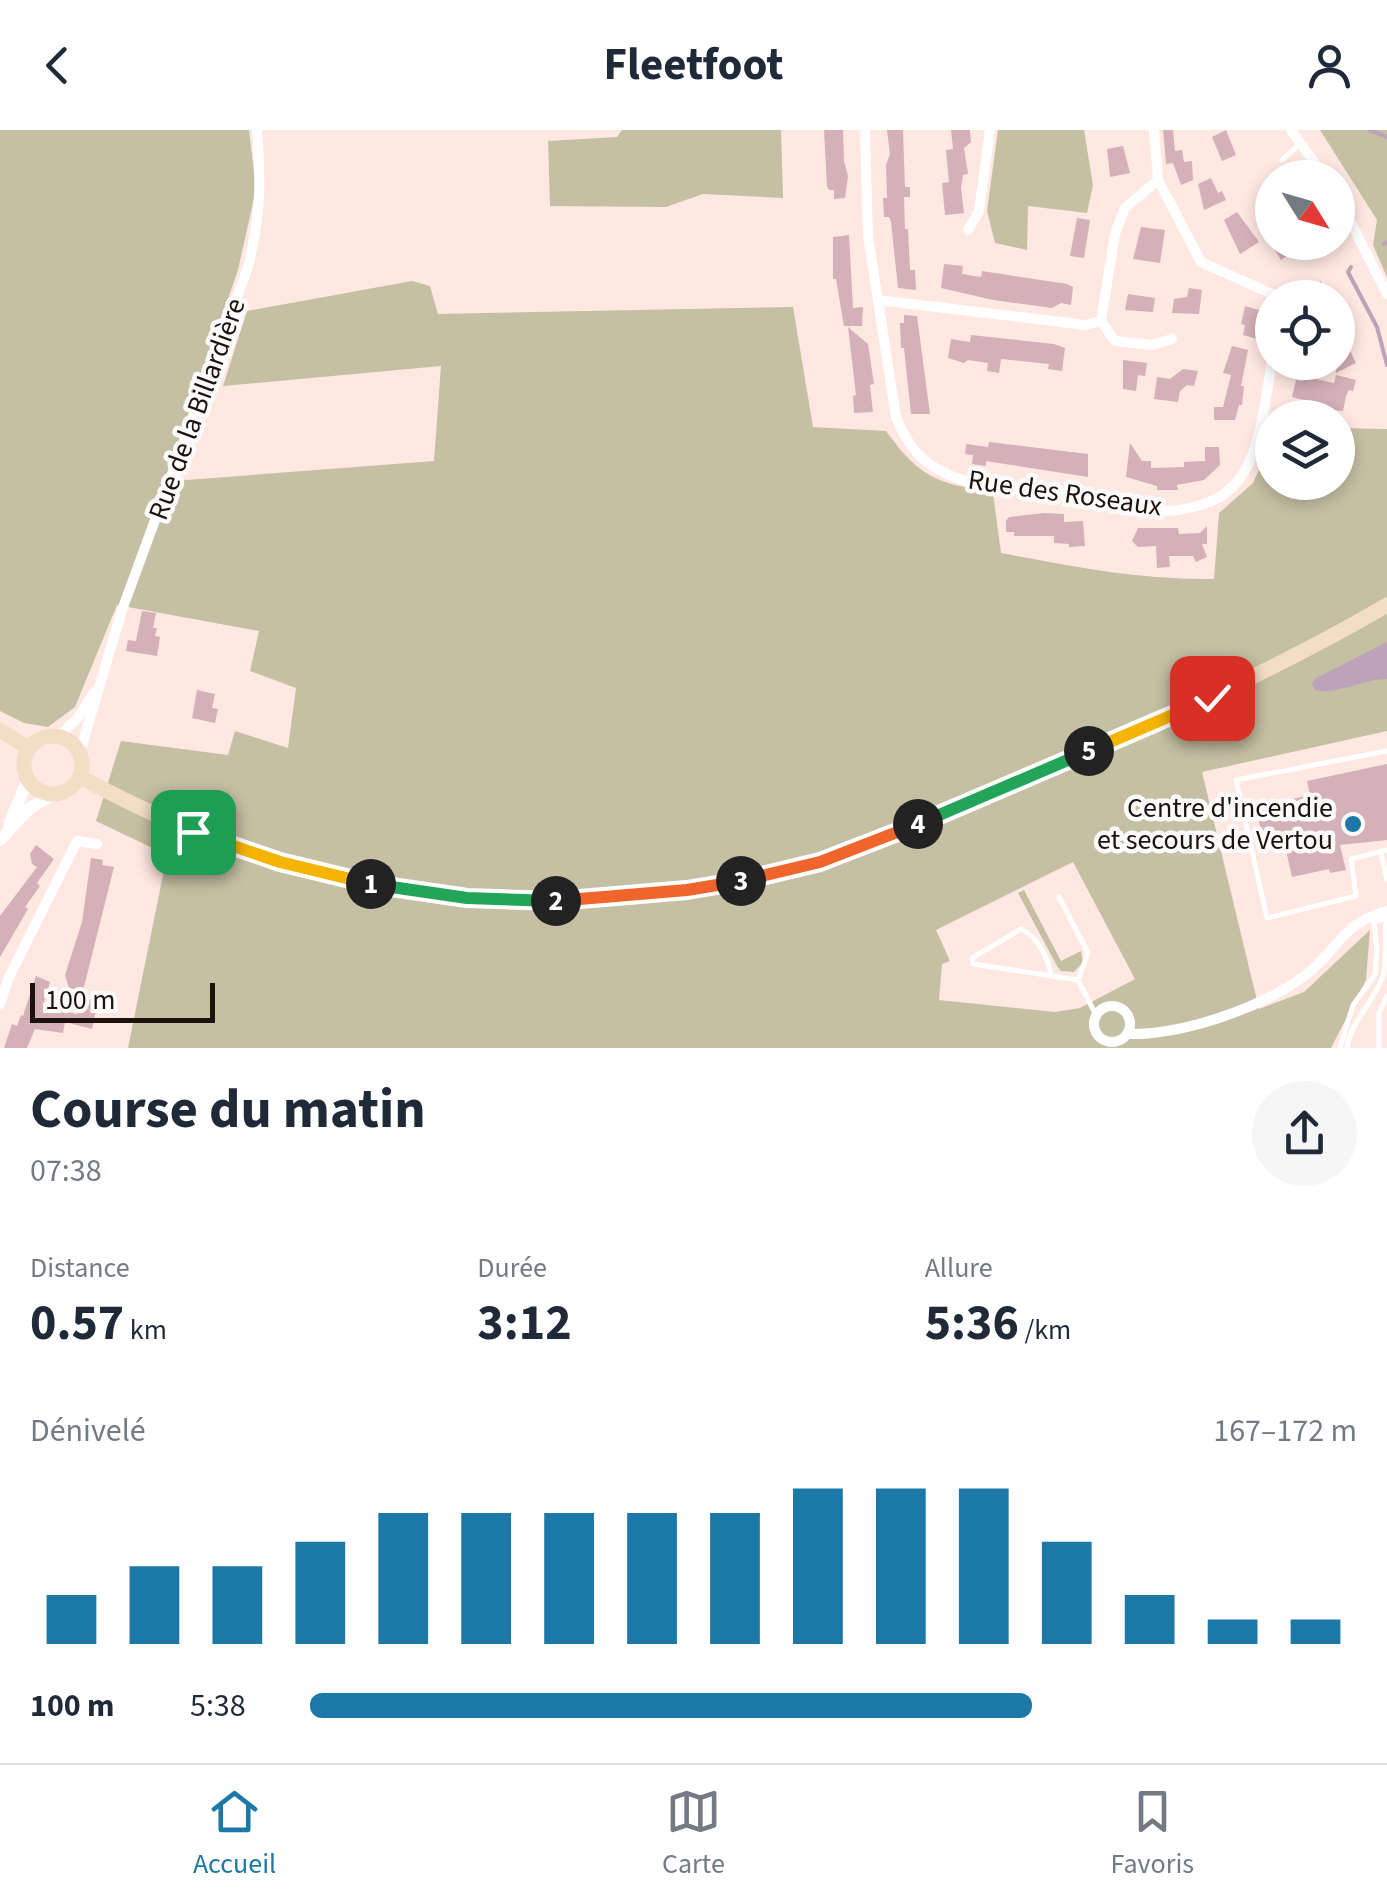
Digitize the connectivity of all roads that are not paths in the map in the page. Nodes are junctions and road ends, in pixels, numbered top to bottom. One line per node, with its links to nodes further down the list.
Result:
1 (257, 130): 19 (street, Rue de la Billardière)
2 (865, 130): 14 (street, Rue des Roseaux)
3 (990, 130): 10 (street)
4 (1154, 130): 9 (street)
5 (1290, 130): 6 (street)
6 (1301, 143): 7 (lane); 8 (street)
7 (1282, 160)
8 (1313, 160)
9 (1158, 180): 12 (street); 15 (street)
10 (968, 230)
11 (1355, 231): 13 (street)
12 (1255, 286)
13 (1387, 294)
14 (878, 300): 15 (street); 17 (street, Rue des Roseaux)
15 (1100, 320): 16 (street)
16 (1172, 338)
17 (1268, 380)
18 (1387, 605): 25 (main road)
19 (100, 682): 21 (street, Rue de la Billardière); 24 (street, Rue de la Billardière)
20 (0, 730): 22 (main road)
21 (58, 736): 22 (main road); 24 (main road)
22 (29, 749): 26 (main road)
23 (1387, 750): 30 (lane)
24 (80, 752): 25 (main road)
25 (80, 777): 27 (main road)
26 (28, 779): 27 (main road); 28 (street)
27 (54, 794): 28 (street)
28 (1, 838)
29 (96, 844): 37 (street)
30 (1384, 851): 31 (lane)
31 (1387, 880)
32 (1059, 897): 35 (lane)
33 (1386, 916): 39 (street); 40 (lane); 40 (lane)
34 (1051, 976): 34 (lane); 35 (lane)
35 (1078, 980): 38 (lane)
36 (1387, 996): 41 (lane)
37 (0, 1004)
38 (1096, 1014): 39 (street); 39 (street)
39 (1128, 1034)
40 (1344, 1048)
41 (1379, 1048)

